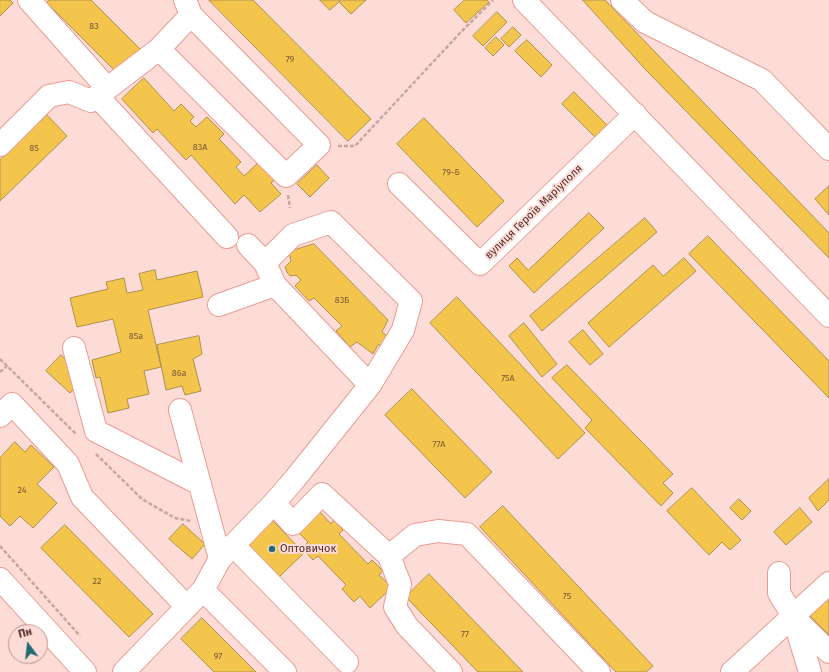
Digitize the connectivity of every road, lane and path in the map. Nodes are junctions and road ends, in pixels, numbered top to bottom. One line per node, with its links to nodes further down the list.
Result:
1 (29, 0): 7 (street)
2 (493, 0): 10 (path)
3 (524, 0): 8 (street)
4 (622, 0): 11 (street)
5 (188, 7): 6 (street); 10 (street)
6 (159, 49): 7 (street); 10 (street)
7 (102, 92): 9 (street); 13 (street)
8 (635, 114): 12 (street, вулиця Героїв Маріуполя); 18 (street)
9 (0, 145)
10 (319, 145)
11 (829, 149)
12 (399, 184)
13 (227, 237)
14 (248, 245): 15 (street)
15 (265, 263): 16 (street); 22 (street)
16 (275, 284): 17 (street); 22 (street)
17 (219, 305)
18 (829, 316)
19 (74, 348): 25 (street)
20 (7, 366): 21 (path)
21 (0, 372)
22 (370, 385): 26 (street)
23 (180, 410): 25 (street)
24 (0, 416): 34 (street)
25 (200, 484): 28 (street)
26 (274, 503): 28 (street); 29 (street)
27 (0, 546): 36 (path)
28 (226, 552): 33 (street); 38 (street)
29 (389, 556): 42 (street); 43 (street)
30 (779, 573): 35 (street)
31 (0, 579): 39 (street)
32 (829, 583): 35 (street)
33 (203, 590): 34 (street); 41 (street)
34 (188, 607): 40 (street)
35 (793, 616): 37 (street); 44 (street); 45 (street)
36 (82, 638)
37 (829, 652)
38 (347, 662)
39 (85, 672)
40 (124, 672)
41 (285, 672)
42 (451, 672)
43 (599, 672)
44 (732, 672)
45 (810, 672)

